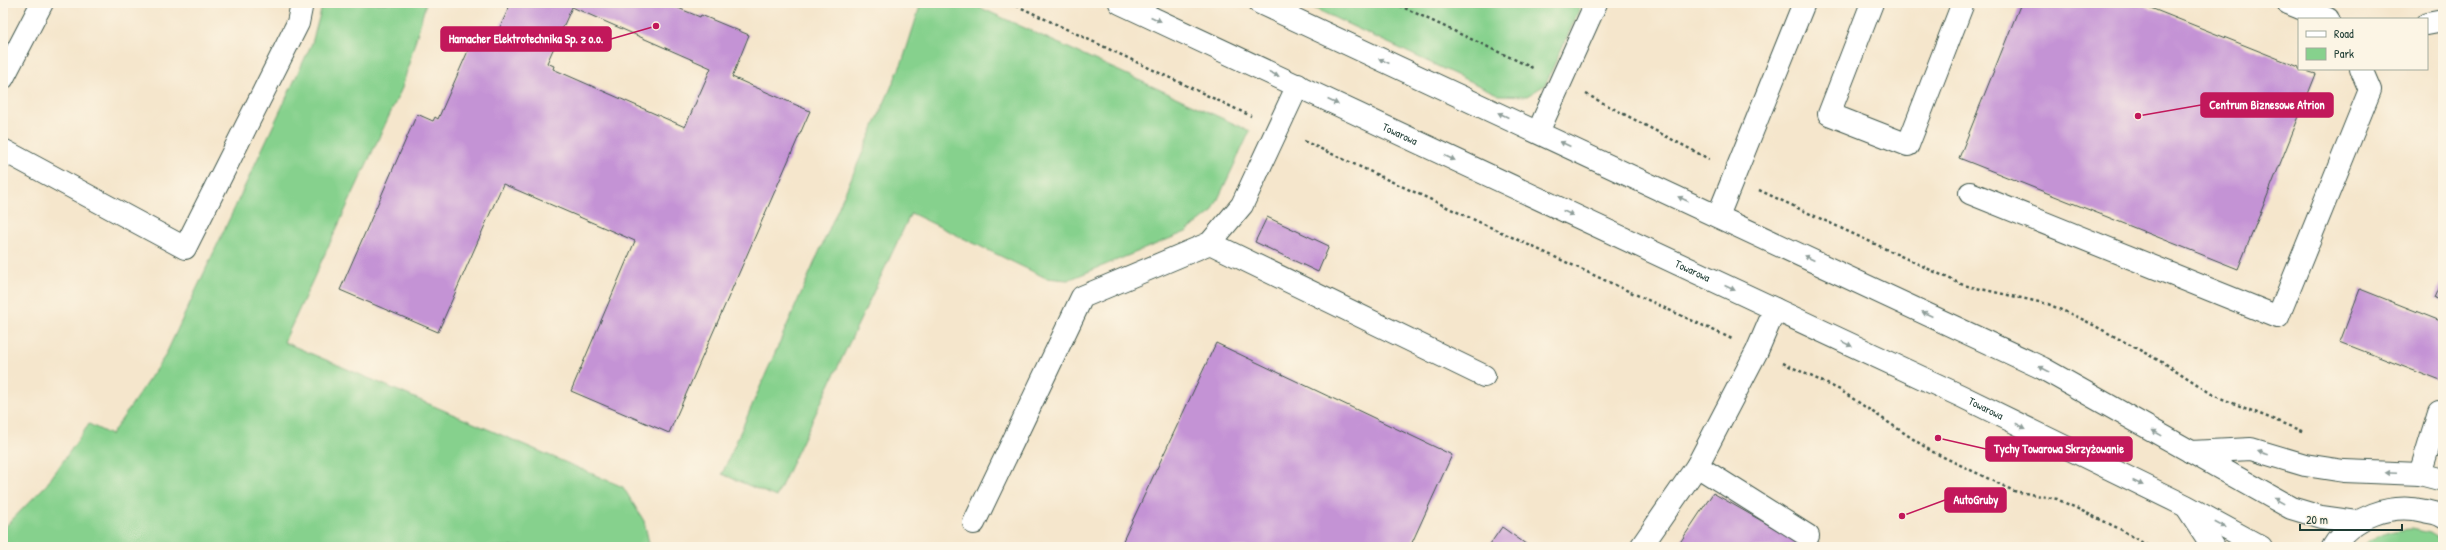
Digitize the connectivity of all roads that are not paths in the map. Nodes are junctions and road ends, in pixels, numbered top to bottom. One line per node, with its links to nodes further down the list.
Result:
1 (42, 3): 14 (street)
2 (302, 3): 17 (street)
3 (1120, 3): 15 (street, Towarowa, one-way to 15)
4 (1260, 3): 16 (street, one-way to 4)
5 (1596, 3): 16 (street)
6 (1804, 3): 19 (street)
7 (1872, 3): 8 (street)
8 (1963, 3)
9 (2288, 3): 10 (street)
10 (2326, 18)
11 (2443, 21): 12 (street)
12 (2428, 24)
13 (2361, 70): 18 (street)
14 (3, 78)
15 (1298, 85): 20 (street); 21 (street, Towarowa, one-way to 21)
16 (1538, 132): 19 (street, one-way to 16)
17 (3, 150)
18 (1970, 193)
19 (1718, 216): 24 (street, one-way to 19)
20 (1210, 243): 22 (street); 31 (street)
21 (1775, 309): 25 (street); 28 (street, Towarowa, one-way to 28)
22 (1484, 376)
23 (2439, 412): 26 (street)
24 (2192, 452): 26 (street, one-way to 24); 30 (street, one-way to 24)
25 (1697, 466): 32 (street); 33 (street)
26 (2420, 474): 27 (street)
27 (2443, 480)
28 (2186, 506): 34 (street); 35 (street, Towarowa, one-way to 35)
29 (2443, 517): 30 (street)
30 (2357, 522): 36 (street)
31 (974, 523)
32 (1808, 536)
33 (1641, 547)
34 (2213, 547)
35 (2261, 547)
36 (2333, 547)

